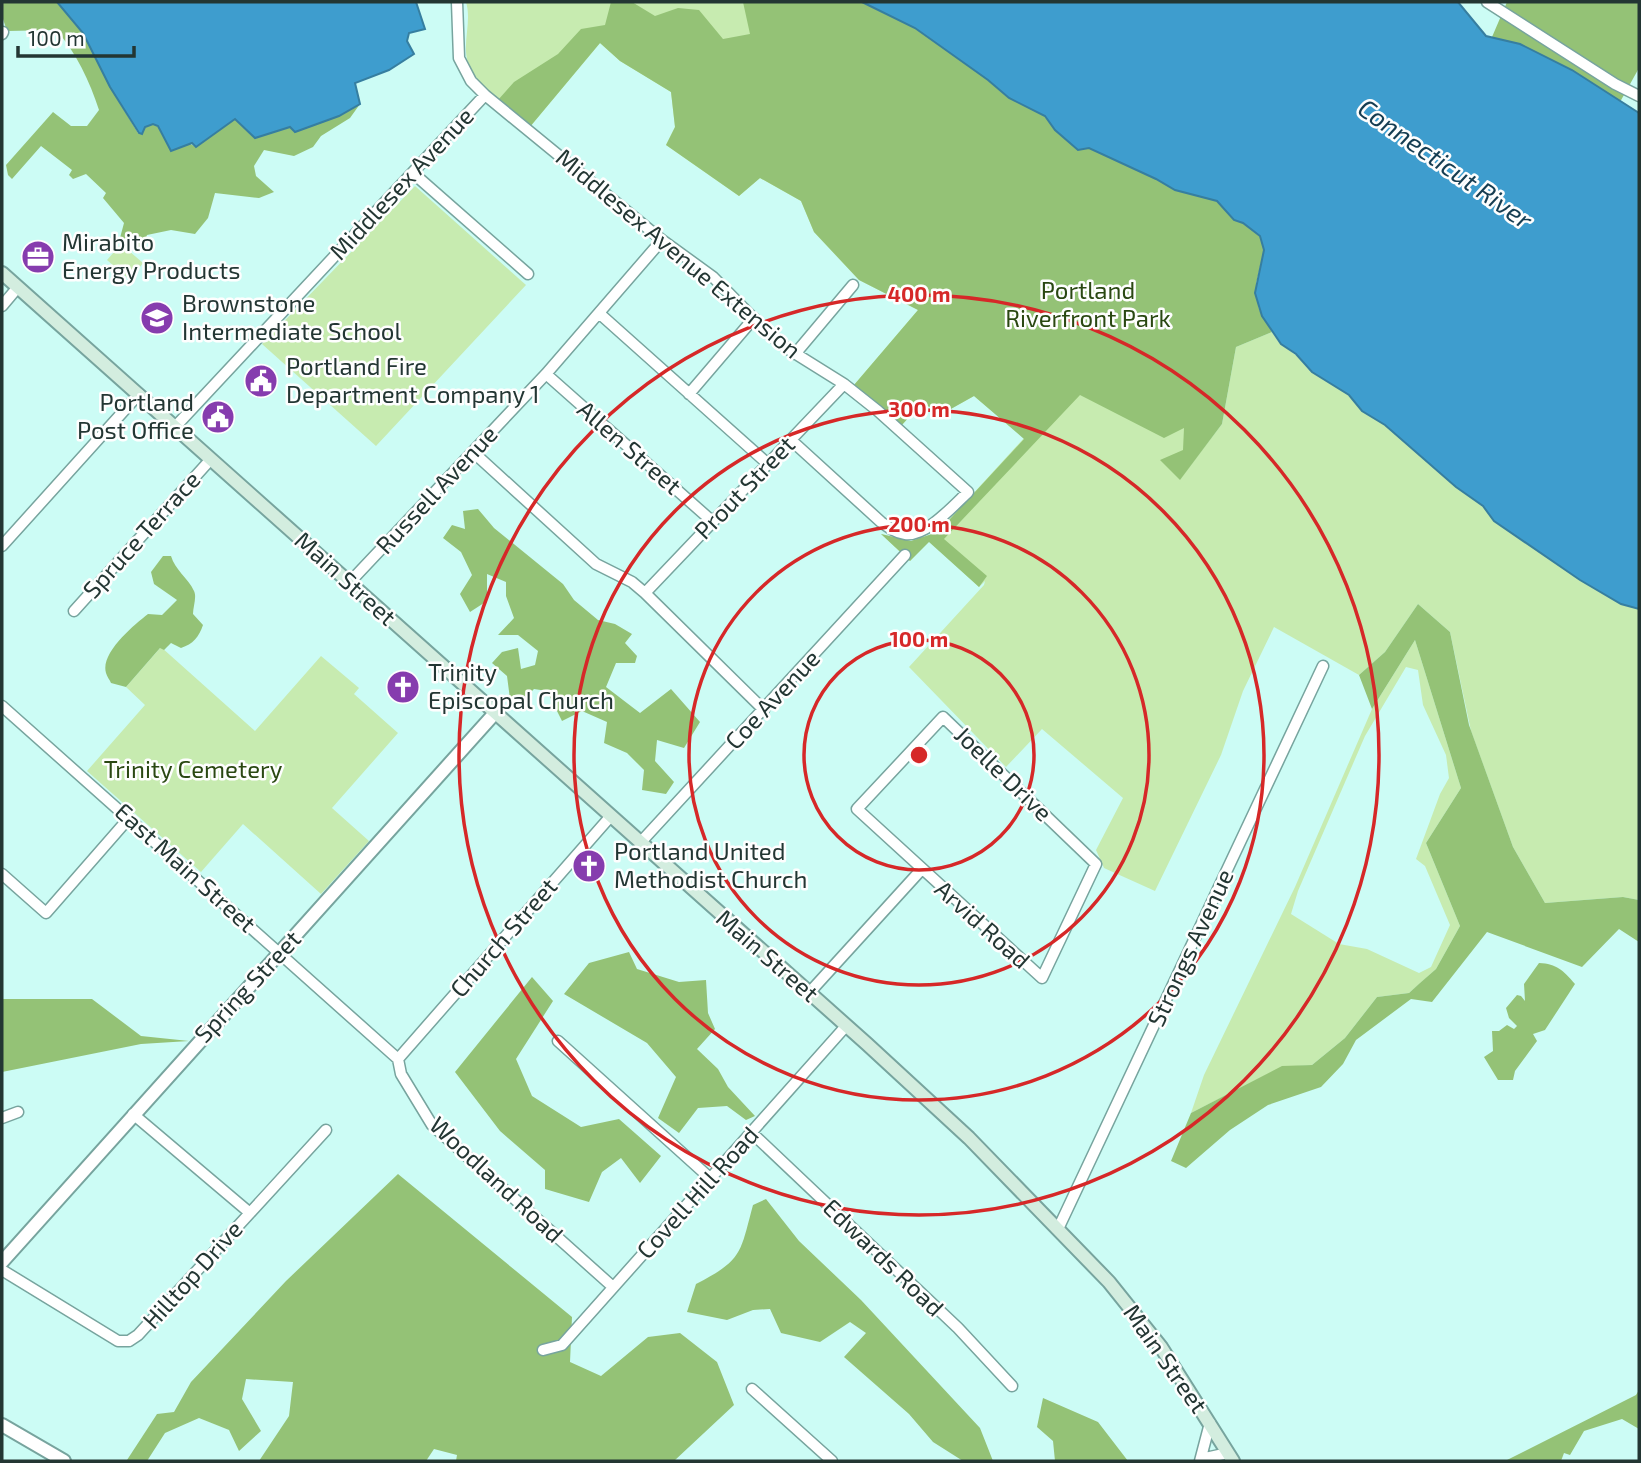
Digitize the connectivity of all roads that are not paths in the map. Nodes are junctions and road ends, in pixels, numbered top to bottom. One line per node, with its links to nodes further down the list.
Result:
1 (457, 2): 3 (street, Middlesex Avenue Extension)
2 (1487, 2): 4 (street)
3 (485, 95): 5 (street, Middlesex Avenue); 6 (street, Middlesex Avenue Extension)
4 (1639, 96)
5 (414, 173): 8 (street); 19 (street, Middlesex Avenue)
6 (662, 240): 12 (street, Russell Avenue); 13 (street, Middlesex Avenue Extension)
7 (2, 273): 10 (main road, Main Street)
8 (528, 274)
9 (853, 285): 14 (street)
10 (18, 287): 11 (street); 17 (main road, Main Street)
11 (2, 306)
12 (600, 314): 15 (street, Russell Avenue); 18 (street)
13 (754, 318): 14 (street, Middlesex Avenue Extension); 18 (street)
14 (794, 354): 16 (street, Middlesex Avenue Extension)
15 (546, 374): 21 (street, Russell Avenue); 24 (street, Allen Street)
16 (844, 384): 20 (street, Prout Street); 20 (street, Middlesex Avenue Extension)
17 (139, 394): 19 (main road, Main Street); 25 (street)
18 (690, 394): 23 (street)
19 (175, 427): 22 (main road, Main Street)
20 (791, 440): 23 (street, Prout Street)
21 (474, 452): 27 (street, Russell Avenue); 28 (street)
22 (211, 459): 27 (main road, Main Street); 29 (street, Spruce Terrace)
23 (768, 464): 24 (street, Prout Street)
24 (713, 522): 28 (street, Prout Street)
25 (2, 545)
26 (905, 555): 32 (street, Coe Avenue)
27 (349, 583): 33 (main road, Main Street)
28 (645, 593): 32 (street)
29 (74, 611)
30 (1323, 666): 52 (street, Strongs Avenue)
31 (2, 706): 35 (street, East Main Street)
32 (764, 710): 36 (street, Coe Avenue)
33 (495, 713): 34 (main road, Main Street); 40 (street, Spring Street)
34 (610, 817): 36 (main road, Main Street); 44 (street, Church Street)
35 (128, 818): 39 (street); 40 (street, East Main Street)
36 (640, 843): 41 (main road, Main Street)
37 (1096, 864): 38 (street, Arvid Road); 38 (street, Joelle Drive)
38 (921, 870): 41 (street, Arvid Road)
39 (2, 873)
40 (280, 953): 44 (street, East Main Street); 46 (street, Spring Street)
41 (809, 993): 42 (main road, Main Street)
42 (846, 1026): 49 (street, Covell Hill Road); 52 (main road, Main Street)
43 (558, 1041): 50 (street)
44 (398, 1059): 55 (street, Woodland Road)
45 (18, 1112): 47 (street)
46 (133, 1114): 51 (street); 53 (street, Spring Street)
47 (2, 1118)
48 (326, 1130): 51 (street, Hilltop Drive)
49 (752, 1133): 50 (street, Covell Hill Road); 57 (street, Edwards Road)
50 (711, 1179): 55 (street, Covell Hill Road)
51 (250, 1213): 54 (street, Hilltop Drive)
52 (1058, 1229): 59 (main road, Main Street)
53 (2, 1262)
54 (2, 1270)
55 (613, 1287): 56 (street, Covell Hill Road)
56 (543, 1350)
57 (1012, 1386)
58 (752, 1390): 64 (street)
59 (1210, 1423): 61 (main road, Main Street); 62 (street)
60 (2, 1425): 63 (street)
61 (1230, 1457): 62 (street)
62 (1200, 1460)
63 (64, 1461)
64 (832, 1461)

